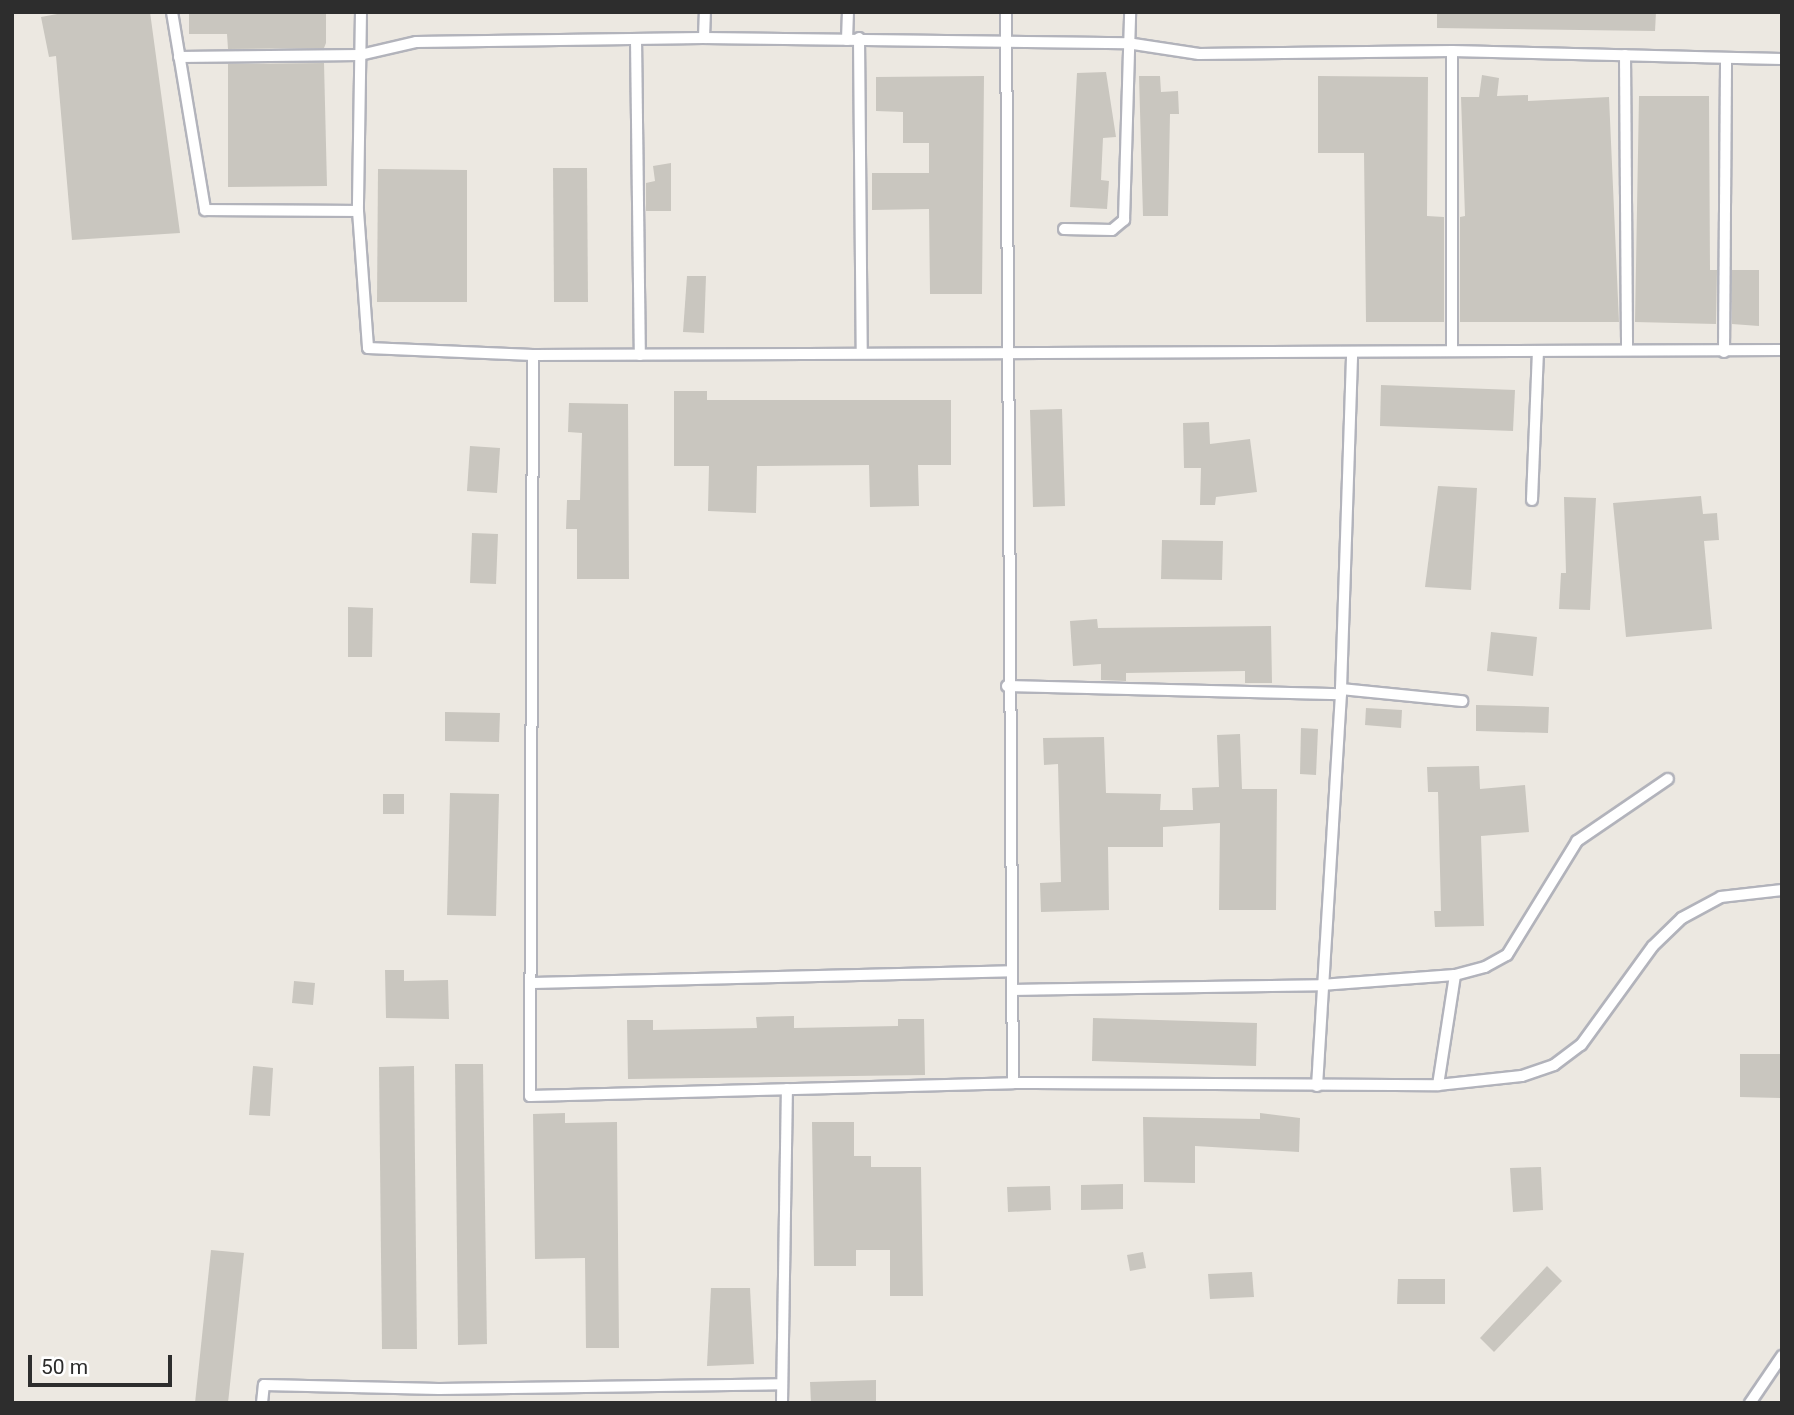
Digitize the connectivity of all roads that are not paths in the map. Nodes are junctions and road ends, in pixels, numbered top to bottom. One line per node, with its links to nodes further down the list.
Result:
1 (172, 12): 15 (lane)
2 (360, 12): 13 (lane)
3 (705, 12): 8 (lane)
4 (848, 12): 9 (lane)
5 (1006, 12): 10 (lane)
6 (1129, 12): 11 (lane)
7 (636, 38): 8 (lane); 13 (lane); 29 (lane)
8 (704, 38): 9 (lane)
9 (853, 39): 10 (lane); 24 (lane)
10 (1007, 41): 11 (lane); 25 (lane)
11 (1127, 43): 12 (lane); 19 (lane)
12 (1452, 51): 14 (lane); 20 (lane)
13 (360, 55): 15 (lane); 18 (lane)
14 (1625, 55): 16 (lane); 21 (lane)
15 (178, 57): 18 (lane)
16 (1726, 58): 17 (lane); 27 (lane)
17 (1782, 59)
18 (358, 211): 28 (lane)
19 (1064, 229)
20 (1452, 350): 23 (lane); 26 (lane)
21 (1627, 350): 23 (lane); 27 (lane)
22 (1782, 350): 27 (lane)
23 (1538, 351): 30 (lane)
24 (862, 352): 25 (lane); 29 (lane)
25 (1004, 352): 26 (lane); 31 (lane)
26 (1352, 352): 32 (lane)
27 (1724, 352)
28 (533, 355): 29 (lane); 38 (lane)
29 (640, 355)
30 (1532, 500)
31 (1007, 686): 32 (lane); 36 (lane)
32 (1341, 692): 33 (lane); 39 (lane)
33 (1462, 701)
34 (1668, 779): 37 (lane)
35 (1782, 890): 42 (lane)
36 (1012, 971): 38 (lane); 40 (lane)
37 (1455, 975): 39 (lane); 42 (lane)
38 (533, 983): 44 (lane)
39 (1321, 985): 40 (lane); 43 (lane)
40 (1012, 990): 41 (lane)
41 (1013, 1083): 43 (lane); 44 (lane)
42 (1438, 1085): 43 (lane)
43 (1317, 1086)
44 (787, 1089): 46 (lane)
45 (1782, 1356): 51 (lane)
46 (781, 1384): 47 (lane); 50 (lane)
47 (439, 1390): 48 (lane); 49 (lane)
48 (262, 1403)
49 (439, 1403)
50 (782, 1403)
51 (1749, 1403)

